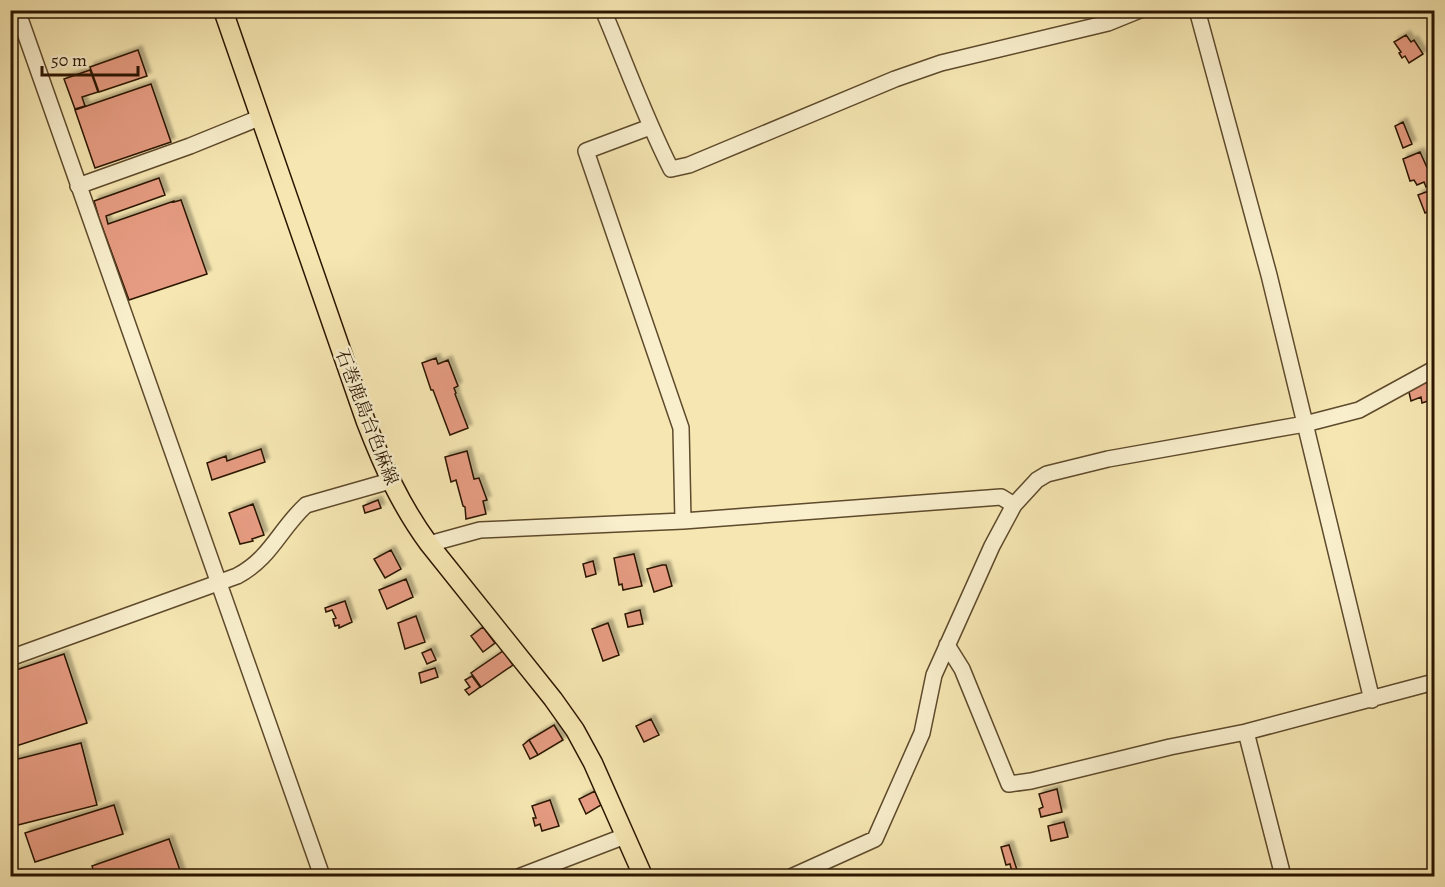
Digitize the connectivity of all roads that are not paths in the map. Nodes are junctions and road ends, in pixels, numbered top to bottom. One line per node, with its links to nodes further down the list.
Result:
1 (17, 10): 8 (street)
2 (223, 10): 6 (main road, 石巻鹿島台色麻線)
3 (603, 10): 7 (street)
4 (1140, 10): 7 (street)
5 (1197, 10): 10 (street)
6 (259, 118): 8 (street); 11 (main road, 石巻鹿島台色麻線)
7 (650, 127): 13 (street)
8 (78, 186): 15 (street)
9 (1434, 369): 10 (street)
10 (1305, 424): 12 (street); 19 (street)
11 (390, 481): 14 (main road, 石巻鹿島台色麻線); 15 (street)
12 (1014, 505): 13 (street); 16 (street)
13 (682, 521): 14 (street)
14 (429, 544): 21 (main road, 石巻鹿島台色麻線)
15 (218, 583): 17 (street); 22 (street)
16 (947, 645): 20 (street); 25 (street)
17 (10, 658)
18 (1434, 682): 19 (street)
19 (1372, 700): 20 (street)
20 (1246, 732): 26 (street)
21 (625, 836): 23 (street); 24 (main road, 石巻鹿島台色麻線)
22 (322, 876)
23 (521, 876)
24 (643, 876)
25 (793, 876)
26 (1283, 876)

